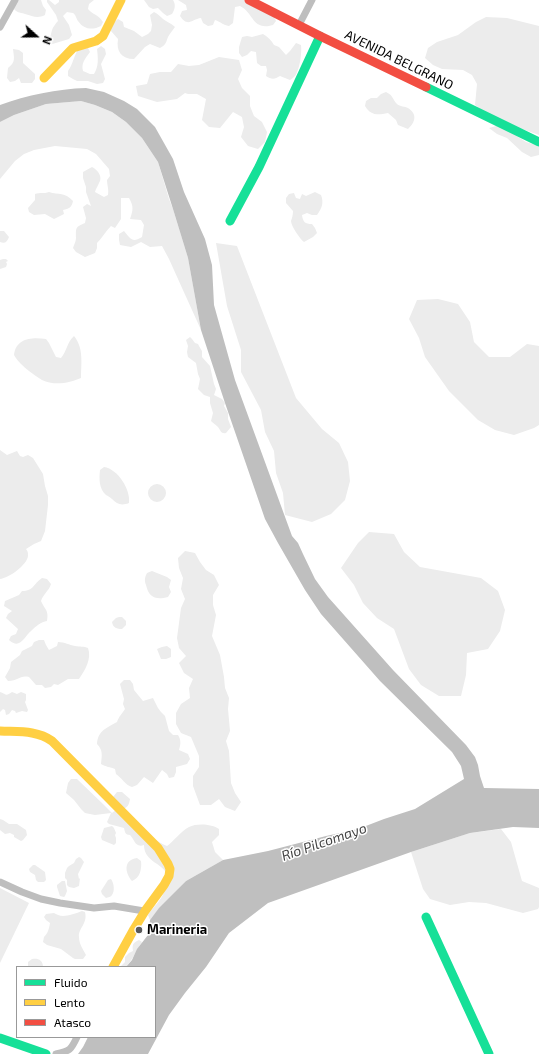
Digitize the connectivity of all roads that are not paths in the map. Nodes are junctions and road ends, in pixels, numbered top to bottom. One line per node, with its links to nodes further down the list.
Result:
1 (16, 0): 6 (street)
2 (121, 0): 8 (street)
3 (249, 0): 5 (street, AVENIDA BELGRANO)
4 (312, 0): 5 (street)
5 (299, 25): 7 (street, AVENIDA BELGRANO)
6 (0, 27)
7 (320, 36): 9 (street, AVENIDA BELGRANO); 10 (street)
8 (44, 78)
9 (539, 142)
10 (230, 221)
11 (0, 731): 13 (street)
12 (0, 882): 13 (street)
13 (144, 911): 15 (street)
14 (426, 917): 20 (street)
15 (114, 966)
16 (0, 1038): 18 (street)
17 (77, 1038): 19 (street)
18 (46, 1054)
19 (56, 1054)
20 (489, 1054)

